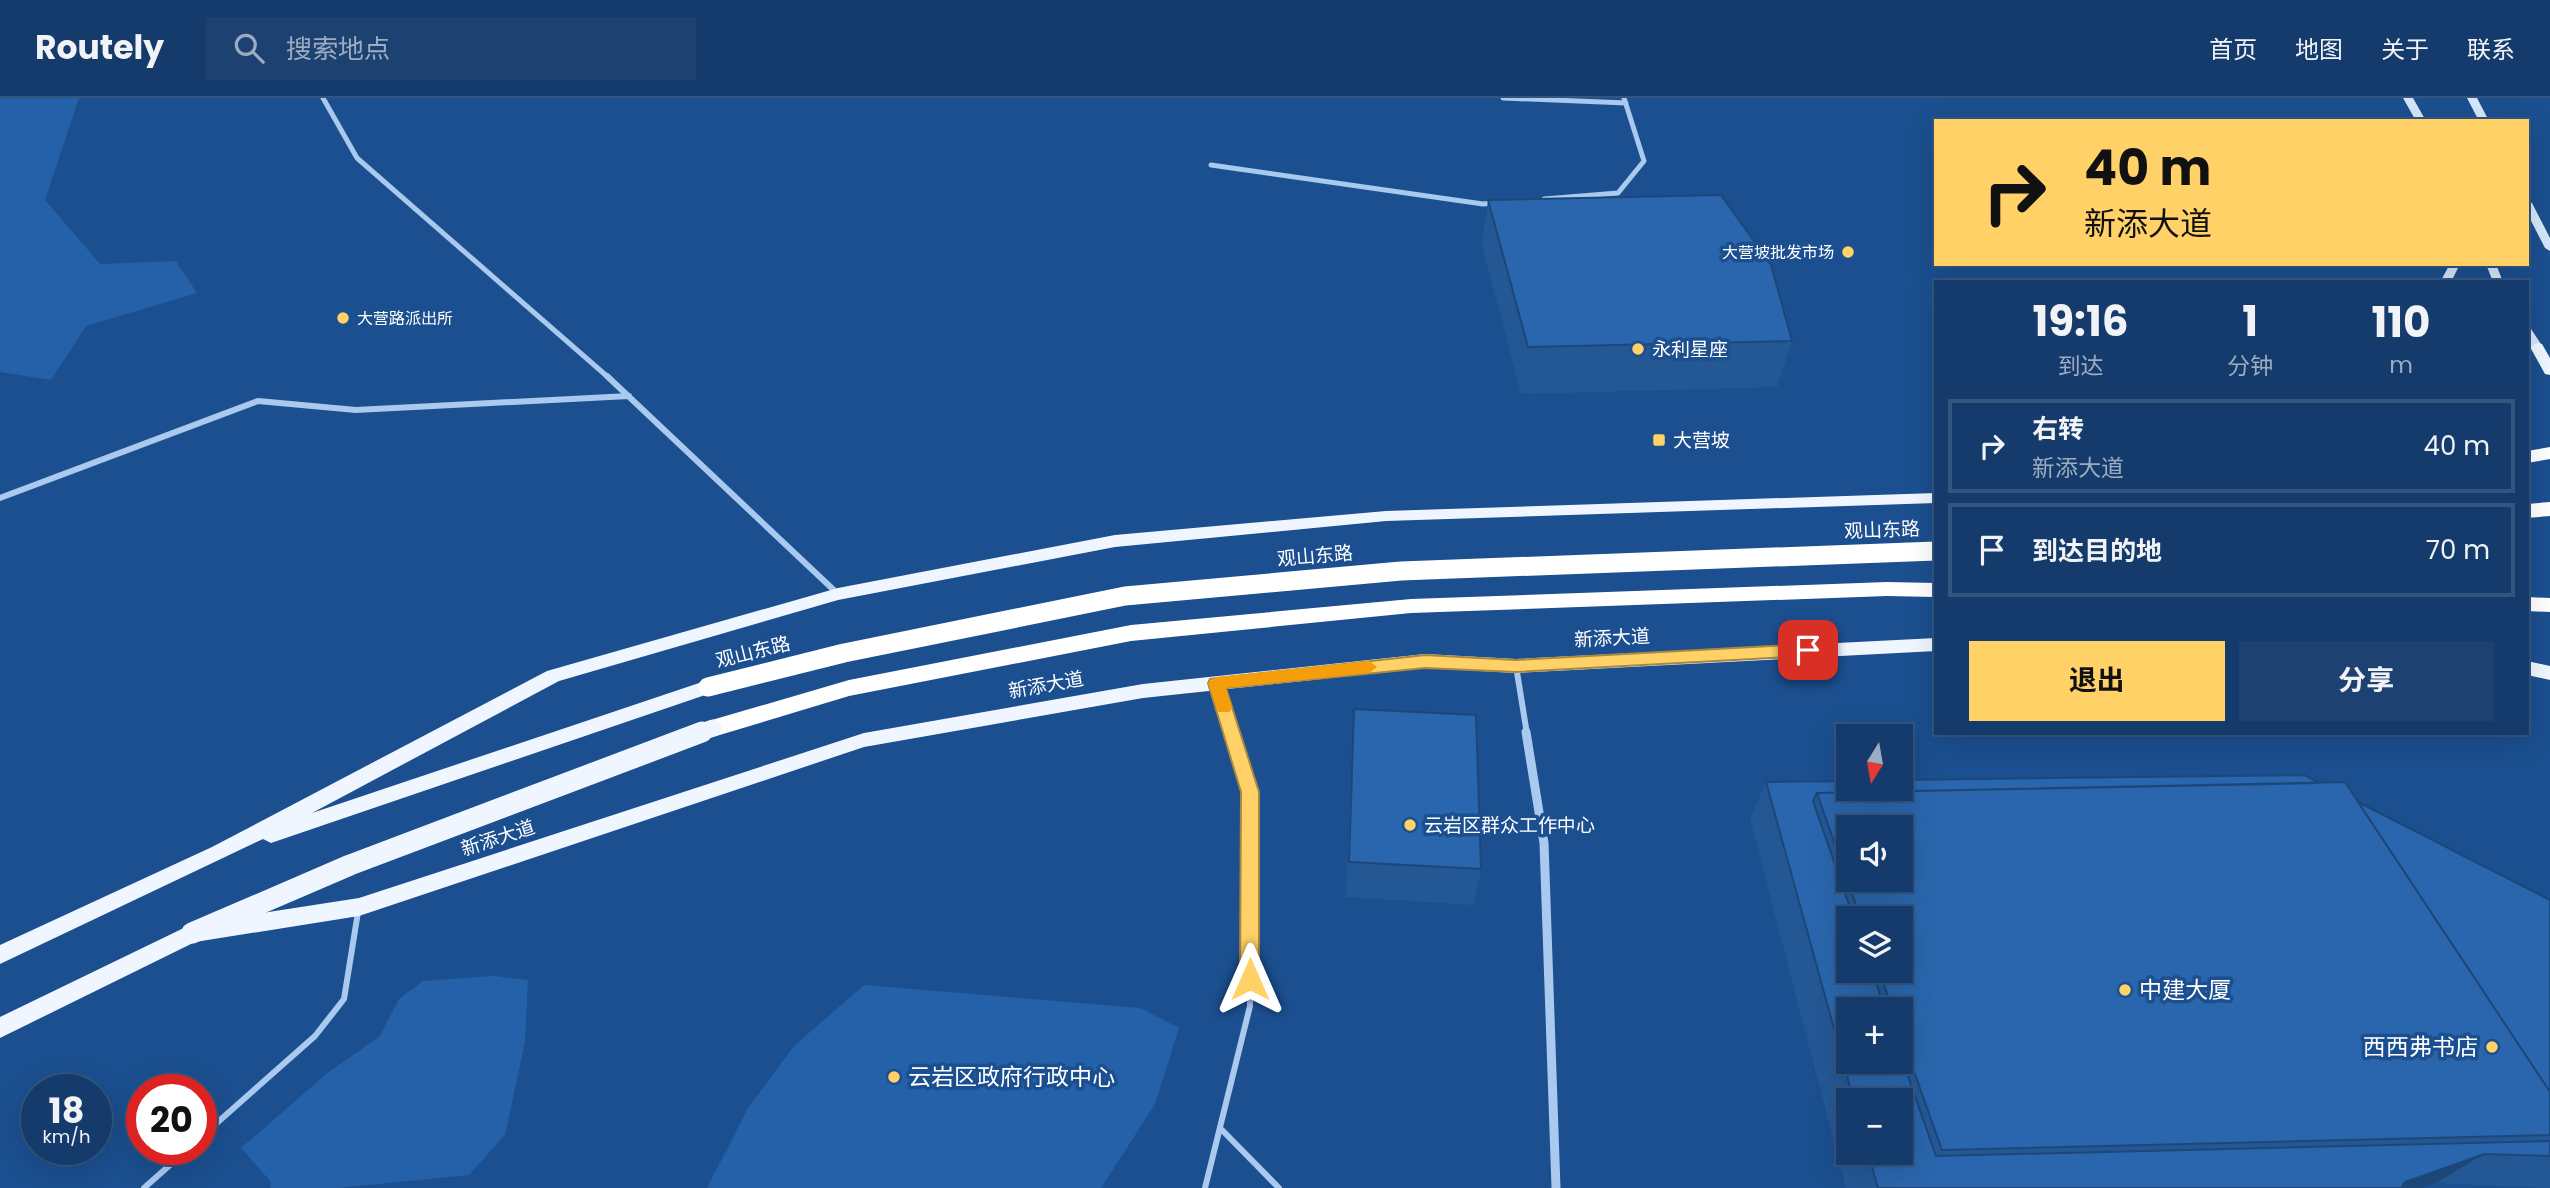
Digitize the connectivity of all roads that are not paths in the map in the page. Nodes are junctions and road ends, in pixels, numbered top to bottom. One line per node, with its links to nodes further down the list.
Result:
1 (323, 98): 16 (street)
2 (1503, 98): 5 (street)
3 (2408, 98): 6 (street)
4 (2472, 98): 7 (street)
5 (1625, 100): 9 (street)
6 (2420, 119)
7 (2483, 119)
8 (1211, 165): 10 (street)
9 (1537, 200)
10 (1496, 203)
11 (2529, 208): 12 (street)
12 (2550, 248)
13 (2529, 334): 14 (street)
14 (2537, 347): 15 (main road)
15 (2550, 371)
16 (630, 396): 19 (street); 25 (street)
17 (2550, 453): 18 (highway)
18 (2529, 457)
19 (0, 498)
20 (1934, 498): 25 (main road)
21 (2550, 509): 22 (highway)
22 (2529, 512)
23 (1934, 551): 35 (highway, 观山东路, bridge)
24 (1934, 590): 36 (highway)
25 (838, 594): 37 (main road)
26 (2529, 604): 27 (highway)
27 (2550, 605)
28 (1934, 645): 31 (main road, 新添大道)
29 (2529, 661): 30 (main road)
30 (2550, 661)
31 (1516, 666): 34 (main road, 新添大道); 48 (street)
32 (2529, 668): 33 (main road)
33 (2550, 673)
34 (1216, 683): 38 (main road, 新添大道); 43 (lane)
35 (708, 687): 37 (main road)
36 (713, 728): 39 (main road, 新添大道, bridge)
37 (219, 853): 40 (main road)
38 (359, 907): 39 (main road, 新添大道); 42 (lane)
39 (192, 933): 41 (main road, 新添大道)
40 (0, 955)
41 (0, 1028)
42 (217, 1123)
43 (1220, 1128): 46 (lane); 47 (lane)
44 (170, 1165): 45 (lane)
45 (144, 1188)
46 (1205, 1188)
47 (1279, 1188)
48 (1556, 1188)

